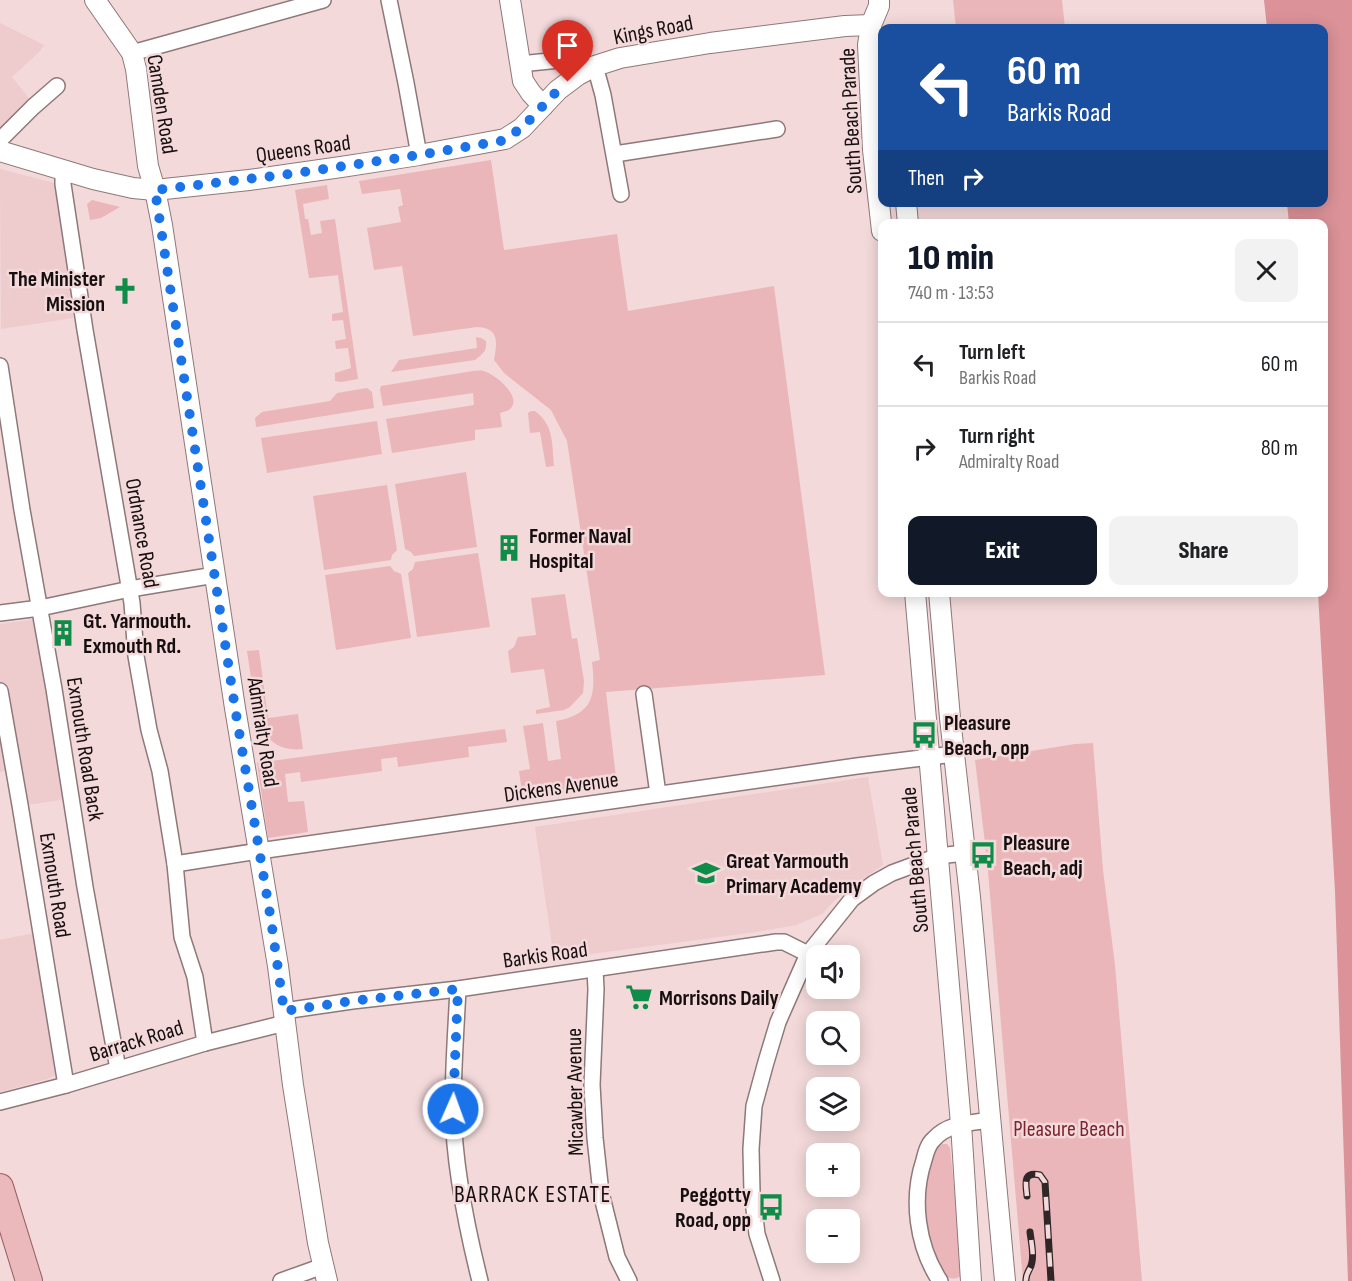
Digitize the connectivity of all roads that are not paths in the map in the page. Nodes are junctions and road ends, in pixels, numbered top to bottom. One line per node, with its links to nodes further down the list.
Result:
1 (95, 0): 8 (street, Camden Road)
2 (323, 0): 8 (street)
3 (389, 0): 17 (street)
4 (510, 0): 9 (street)
5 (866, 0): 7 (street)
6 (879, 0): 7 (street)
7 (877, 32): 10 (street, Kings Road); 20 (street, South Beach Parade)
8 (132, 53): 19 (street, Camden Road)
9 (520, 64): 10 (street, Kings Road); 12 (street)
10 (592, 67): 12 (street, Queens Road); 16 (street)
11 (57, 86): 14 (street)
12 (543, 105): 17 (street, Queens Road)
13 (777, 129): 16 (street)
14 (0, 140)
15 (0, 151): 18 (street, Queens Road)
16 (615, 154): 21 (street)
17 (419, 155): 19 (street, Queens Road)
18 (63, 171): 19 (street, Queens Road); 24 (street, Ordnance Road)
19 (155, 190): 23 (street, Admiralty Road)
20 (878, 190)
21 (621, 194)
22 (0, 366): 27 (street, Exmouth Road Back)
23 (215, 575): 24 (street); 34 (street, Admiralty Road)
24 (130, 589): 27 (street); 37 (street, Ordnance Road)
25 (915, 597): 32 (street, South Beach Parade)
26 (939, 597): 31 (street)
27 (40, 608): 28 (street); 45 (street, Exmouth Road Back)
28 (0, 614)
29 (0, 692): 46 (street, Exmouth Road)
30 (644, 694): 33 (street)
31 (954, 754): 32 (street, Dickens Avenue); 35 (street)
32 (928, 756): 33 (street, Dickens Avenue); 36 (street, South Beach Parade)
33 (658, 794): 34 (street, Dickens Avenue)
34 (259, 851): 37 (street, Dickens Avenue); 43 (street, Admiralty Road)
35 (965, 853): 36 (street); 48 (street)
36 (938, 856): 38 (street); 49 (street, South Beach Parade)
37 (175, 864): 44 (street, Ordnance Road)
38 (815, 945)
39 (806, 953): 41 (street, Barkis Road)
40 (806, 959): 58 (street)
41 (595, 970): 42 (street, Barkis Road); 57 (street, Micawber Avenue)
42 (458, 989): 43 (street, Barkis Road); 56 (street)
43 (285, 1017): 44 (street, Barrack Road); 51 (street, Admiralty Road)
44 (205, 1043): 45 (street, Barrack Road)
45 (118, 1069): 46 (street, Barrack Road)
46 (66, 1085): 47 (street, Barrack Road)
47 (0, 1102)
48 (990, 1120): 49 (street); 61 (street)
49 (961, 1124): 59 (street); 60 (street, South Beach Parade)
50 (1, 1191): 52 (main road); 53 (main road); 54 (main road)
51 (325, 1274): 55 (street)
52 (16, 1281)
53 (29, 1281)
54 (46, 1281)
55 (281, 1281)
56 (480, 1281)
57 (629, 1281)
58 (772, 1281)
59 (940, 1281)
60 (971, 1281)
61 (1005, 1281)

